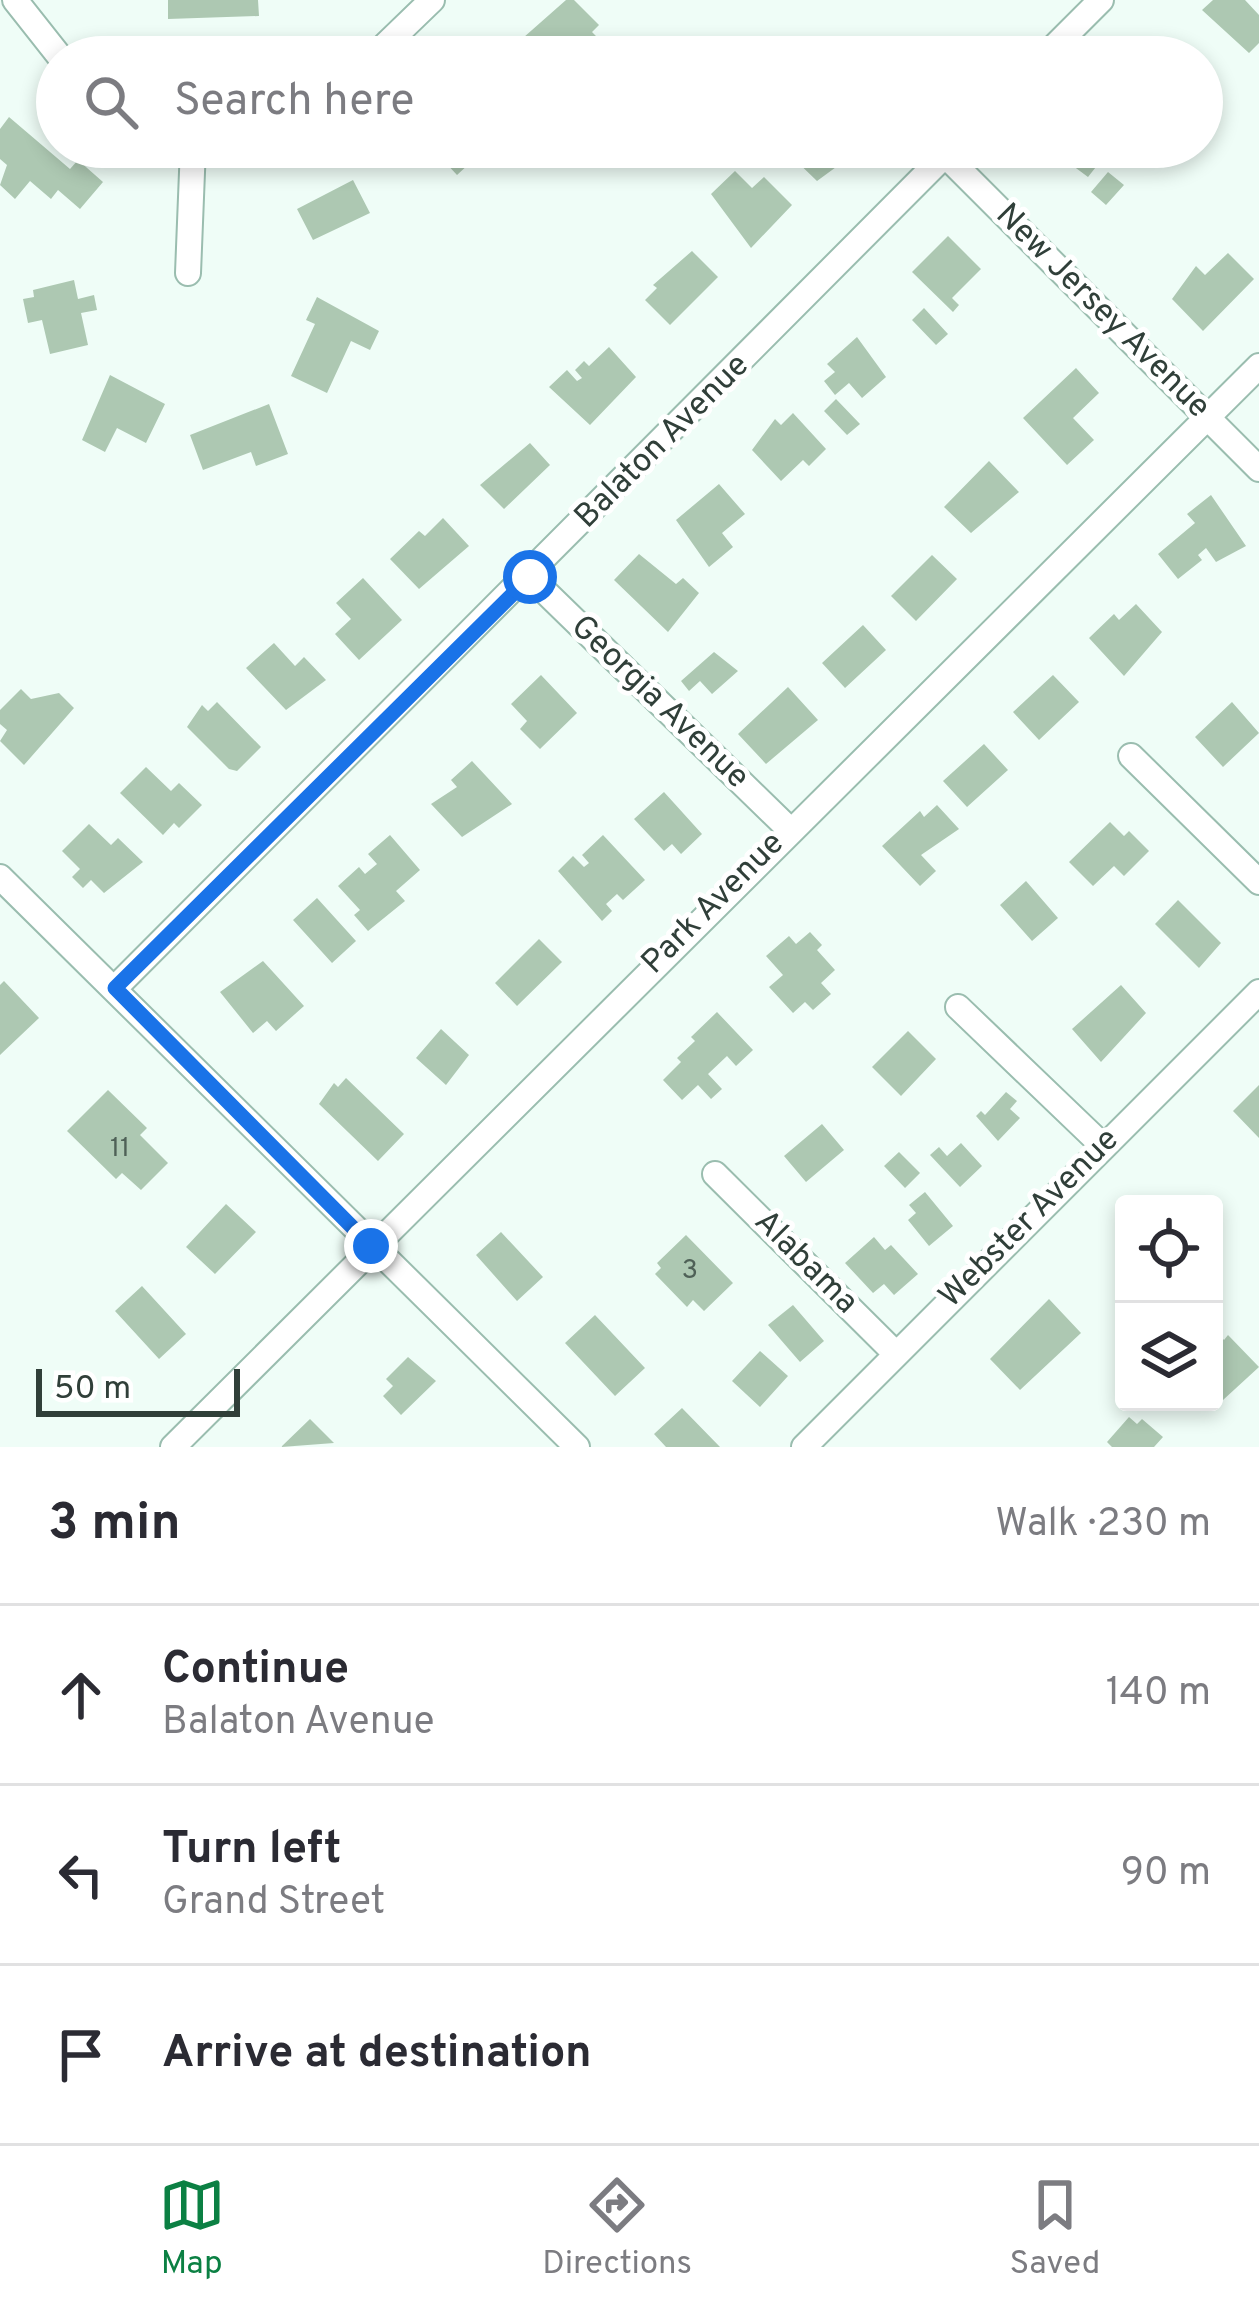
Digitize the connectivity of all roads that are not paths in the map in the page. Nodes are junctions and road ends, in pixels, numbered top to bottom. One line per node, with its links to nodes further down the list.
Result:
1 (15, 0): 4 (street)
2 (432, 0): 5 (street)
3 (1102, 0): 6 (street)
4 (43, 36)
5 (395, 36)
6 (1065, 36)
7 (192, 168): 10 (street)
8 (932, 168): 14 (street, Balaton Avenue)
9 (965, 168): 12 (street, New Jersey Avenue)
10 (188, 273)
11 (1259, 366): 12 (street, Park Avenue)
12 (1208, 418): 13 (street, New Jersey Avenue); 16 (street, Park Avenue)
13 (1259, 469)
14 (530, 577): 16 (street, Georgia Avenue); 19 (street, Balaton Avenue)
15 (1131, 756): 18 (street)
16 (789, 829): 24 (street, Park Avenue)
17 (0, 877): 19 (street)
18 (1259, 882)
19 (115, 988): 24 (street)
20 (1259, 992): 22 (street, Webster Avenue)
21 (958, 1007): 22 (street)
22 (1103, 1146): 25 (street, Webster Avenue)
23 (716, 1174): 25 (street, Alabama)
24 (371, 1246): 26 (street, Park Avenue); 27 (street)
25 (895, 1353): 28 (street, Webster Avenue)
26 (173, 1447)
27 (578, 1447)
28 (804, 1447)

